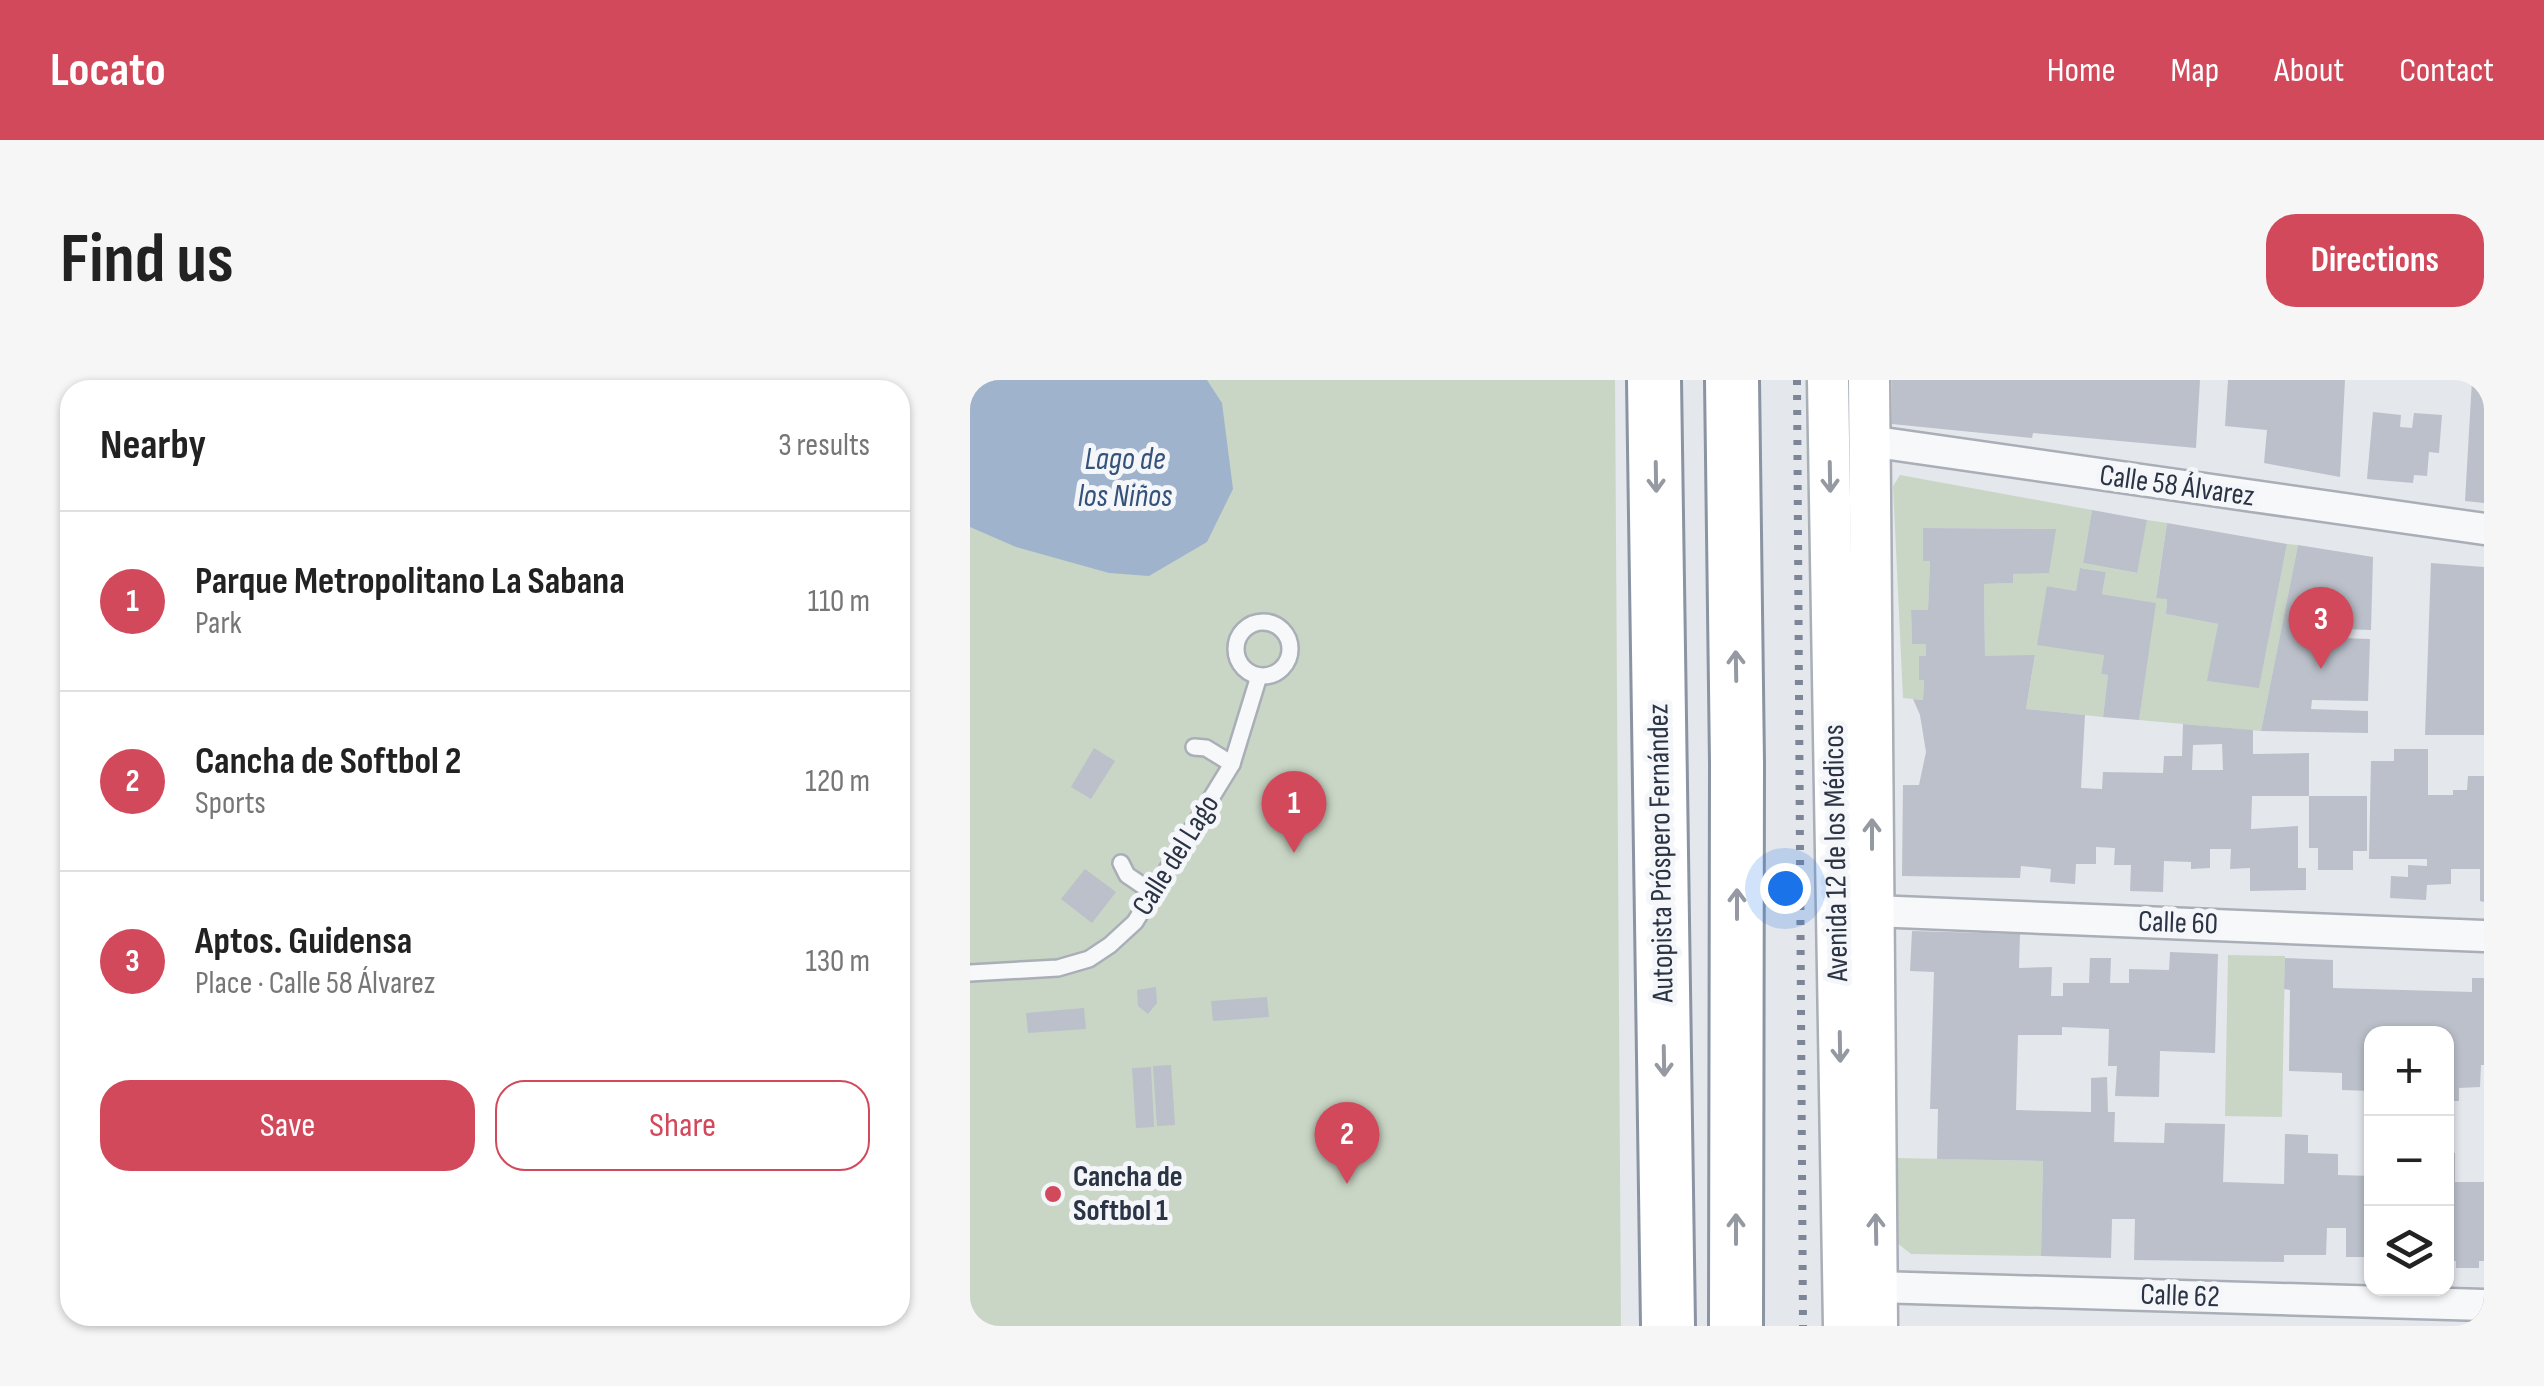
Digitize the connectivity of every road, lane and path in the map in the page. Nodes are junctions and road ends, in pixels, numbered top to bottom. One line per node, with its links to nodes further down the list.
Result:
1 (1654, 380): 7 (highway, Autopista Próspero Fernández, one-way to 7)
2 (1732, 380): 10 (highway, one-way to 2)
3 (1828, 380): 21 (main road, Avenida 12 de los Médicos, one-way to 21)
4 (1870, 380): 5 (main road, Avenida 12 de los Médicos)
5 (1870, 441): 6 (street, Calle 58 Álvarez); 14 (main road, Avenida 12 de los Médicos, one-way to 5)
6 (2484, 530)
7 (1658, 578): 10 (highway); 19 (highway, Autopista Próspero Fernández, one-way to 19)
8 (1258, 676): 11 (lane, Calle del Lago)
9 (1194, 747): 11 (lane)
10 (1737, 763): 20 (highway, one-way to 10)
11 (1232, 764): 13 (lane, Calle del Lago)
12 (1121, 863): 13 (lane)
13 (1155, 894): 16 (lane, Calle del Lago)
14 (1873, 911): 15 (street, Calle 60); 18 (main road, Avenida 12 de los Médicos, one-way to 14)
15 (2484, 936)
16 (970, 972)
17 (2484, 1305): 18 (street, Calle 62)
18 (1877, 1306)
19 (1668, 1326)
20 (1736, 1326)
21 (1844, 1326)

